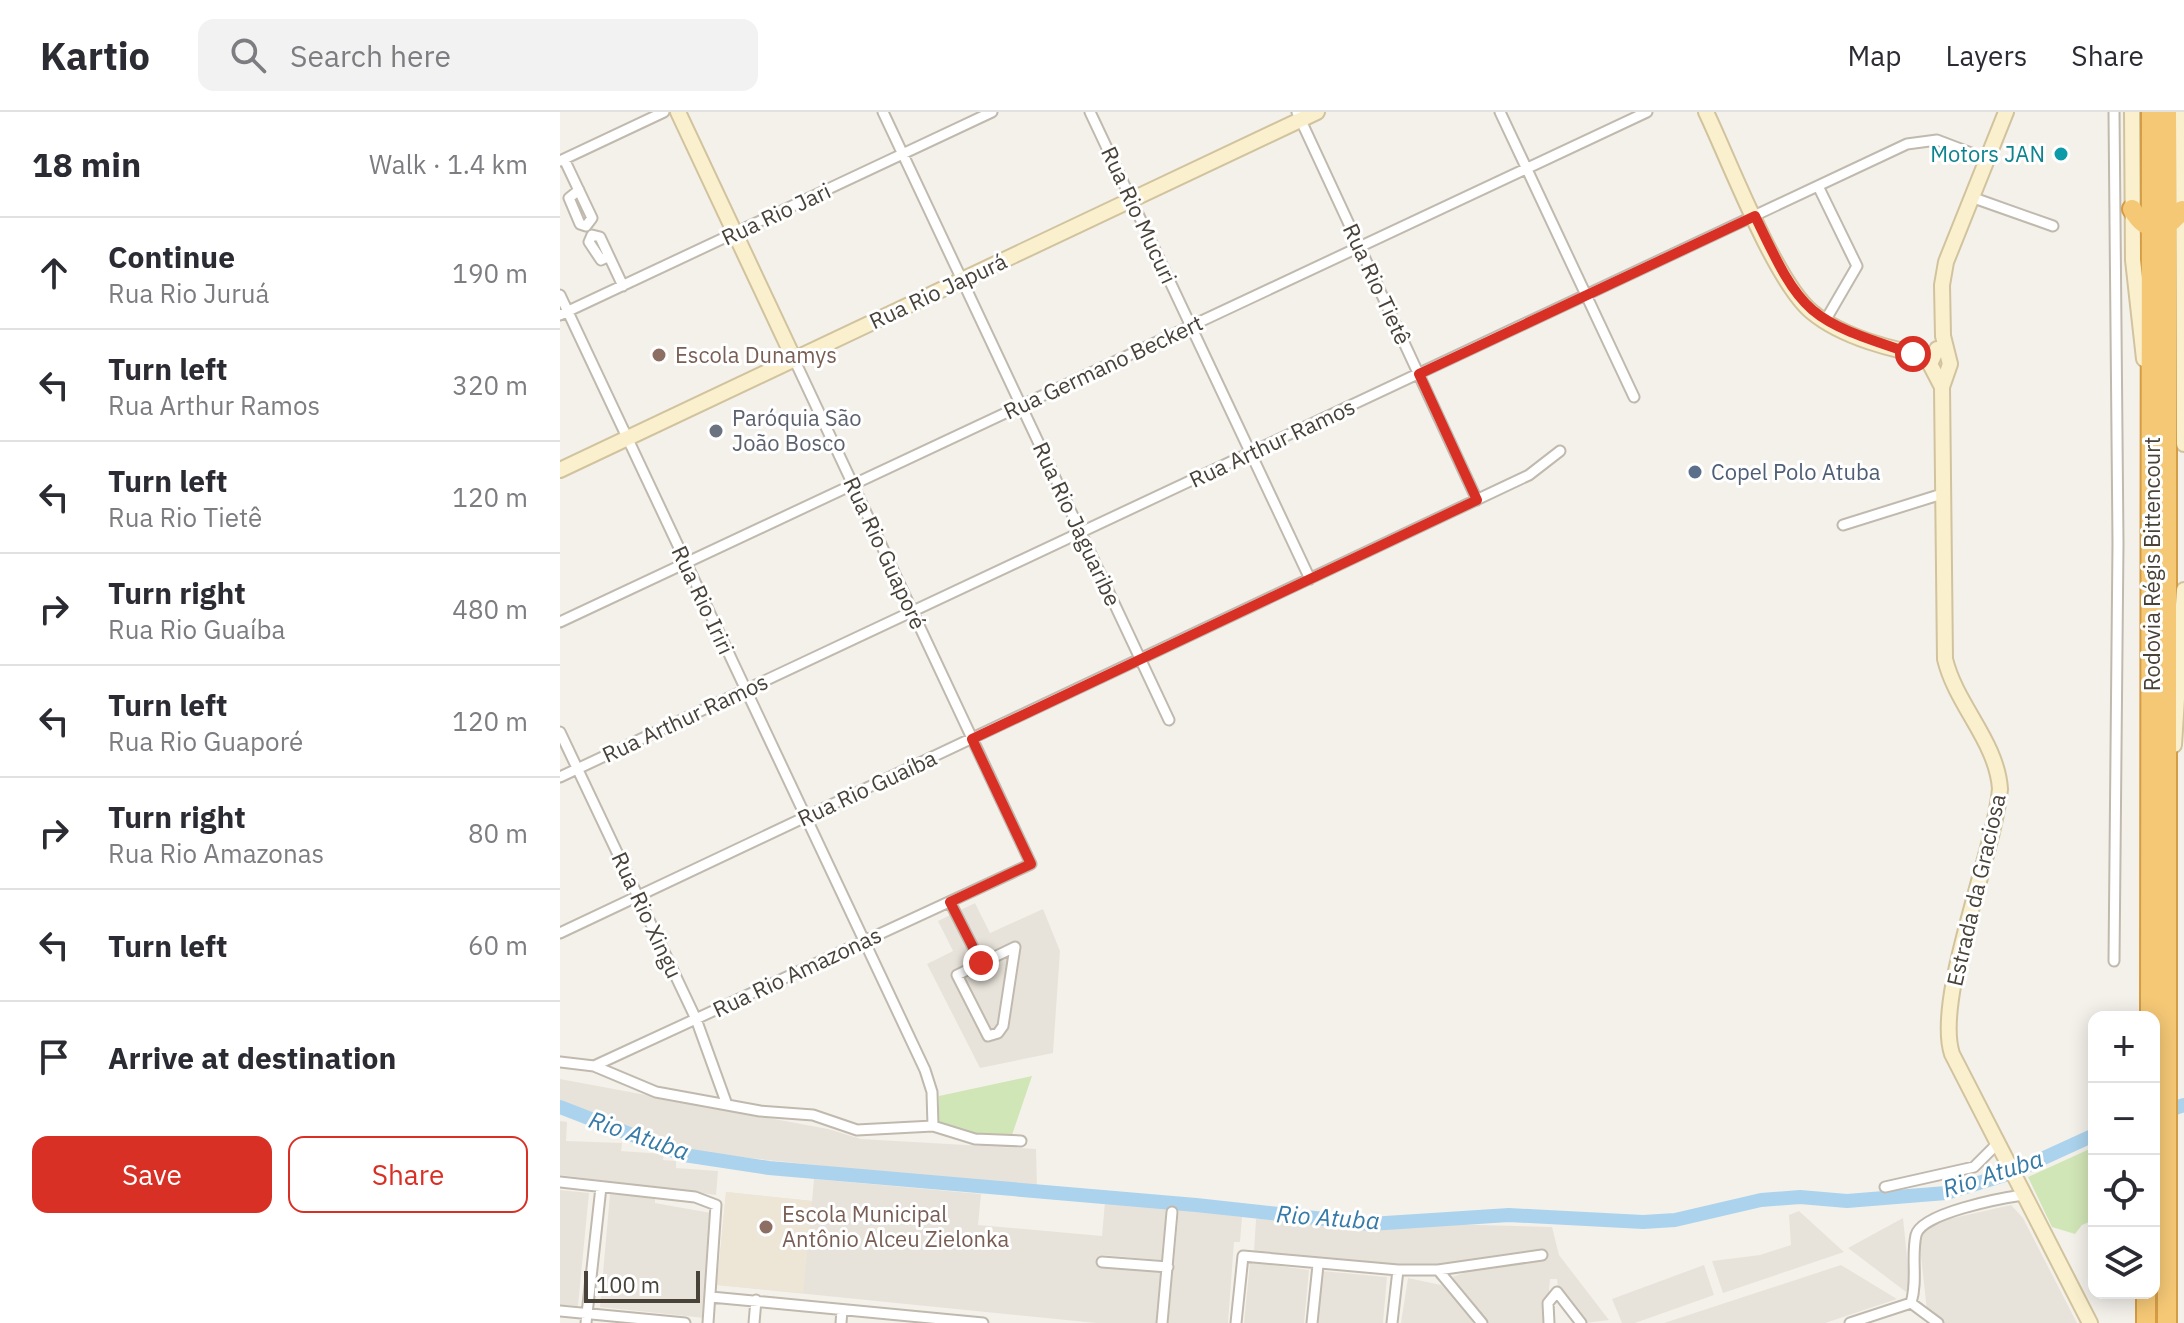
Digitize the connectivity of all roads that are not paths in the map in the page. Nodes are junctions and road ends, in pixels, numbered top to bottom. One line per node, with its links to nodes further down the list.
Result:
1 (664, 112): 19 (street)
2 (678, 112): 31 (main road, Rua Rio Guaporé)
3 (883, 112): 17 (street, Rua Rio Jaguaribe)
4 (992, 112): 17 (street, Rua Rio Jari)
5 (1090, 112): 25 (street, Rua Rio Mucuri)
6 (1317, 112): 16 (main road, Rua Rio Japurá)
7 (1500, 112): 21 (street)
8 (1647, 112): 21 (street, Rua Germano Beckert)
9 (1706, 112): 28 (main road)
10 (2006, 112): 18 (main road)
11 (2114, 112): 76 (street)
12 (2132, 112): 27 (main road)
13 (2151, 112): 30 (highway, Rodovia Régis Bittencourt)
14 (2167, 112): 30 (highway, Rodovia Régis Bittencourt)
15 (2183, 112): 20 (main road)
16 (1299, 116): 25 (main road, Rua Rio Japurá); 32 (street, Rua Rio Tietê)
17 (903, 154): 31 (street, Rua Rio Jari); 34 (street, Rua Rio Jaguaribe)
18 (1987, 159): 22 (street, Rua Arthur Ramos); 24 (main road)
19 (562, 160): 23 (street)
20 (2183, 167): 26 (main road)
21 (1527, 168): 32 (street, Rua Germano Beckert); 37 (street)
22 (1818, 186): 28 (street, Rua Arthur Ramos); 39 (street)
23 (579, 190)
24 (1971, 197): 29 (street); 42 (main road)
25 (1131, 200): 34 (main road, Rua Rio Japurá); 40 (street, Rua Rio Mucuri)
26 (2183, 208): 30 (highway); 48 (main road)
27 (2132, 209): 30 (highway); 46 (main road)
28 (1755, 216): 37 (street, Rua Arthur Ramos); 39 (main road)
29 (2053, 226)
30 (2158, 227): 46 (highway, Rodovia Régis Bittencourt); 70 (highway, Rodovia Régis Bittencourt)
31 (735, 233): 35 (street, Rua Rio Jari); 41 (main road, Rua Rio Guaporé)
32 (1360, 247): 40 (street, Rua Germano Beckert); 43 (street, Rua Rio Tietê)
33 (609, 256): 35 (street)
34 (962, 280): 41 (main road, Rua Rio Japurá); 45 (street, Rua Rio Jaguaribe)
35 (623, 286): 38 (street, Rua Rio Jari)
36 (560, 295): 38 (street, Rua Rio Iriri)
37 (1587, 295): 43 (street, Rua Arthur Ramos); 44 (street)
38 (564, 314): 47 (street, Rua Rio Iriri)
39 (1825, 321): 42 (main road)
40 (1191, 326): 45 (street, Rua Germano Beckert); 50 (street, Rua Rio Mucuri)
41 (794, 359): 47 (main road, Rua Rio Japurá); 52 (street, Rua Rio Guaporé)
42 (1938, 361): 53 (main road, Estrada da Graciosa)
43 (1419, 374): 50 (street, Rua Arthur Ramos); 54 (street, Rua Rio Tietê)
44 (1634, 397)
45 (1021, 405): 52 (street, Rua Germano Beckert); 56 (street, Rua Rio Jaguaribe)
46 (2152, 407): 78 (highway, Rodovia Régis Bittencourt)
47 (627, 438): 51 (main road, Rua Rio Japurá); 57 (street, Rua Rio Iriri)
48 (2184, 444)
49 (1560, 451): 54 (street, Rua Rio Guaíba)
50 (1251, 453): 56 (street, Rua Arthur Ramos); 58 (street, Rua Rio Mucuri)
51 (560, 470)
52 (853, 485): 57 (street, Rua Germano Beckert); 60 (street, Rua Rio Guaporé)
53 (1942, 494): 55 (street); 85 (main road, Estrada da Graciosa)
54 (1477, 500): 58 (street, Rua Rio Guaíba)
55 (1843, 525)
56 (1081, 533): 60 (street, Rua Arthur Ramos); 62 (street, Rua Rio Jaguaribe)
57 (686, 563): 61 (street, Rua Germano Beckert); 63 (street, Rua Rio Iriri)
58 (1310, 579): 62 (street, Rua Rio Guaíba)
59 (2184, 590): 70 (main road)
60 (912, 612): 63 (street, Rua Arthur Ramos); 66 (street, Rua Rio Guaporé)
61 (560, 622)
62 (1140, 659): 64 (street, Rua Rio Jaguaribe); 66 (street, Rua Rio Guaíba)
63 (746, 690): 67 (street, Rua Arthur Ramos); 69 (street, Rua Rio Iriri)
64 (1169, 720)
65 (560, 732): 67 (street, Rua Rio Xingu)
66 (972, 739): 69 (street, Rua Rio Guaíba); 71 (street, Rua Rio Guaporé)
67 (578, 769): 68 (street, Rua Arthur Ramos); 72 (street, Rua Rio Xingu)
68 (560, 777)
69 (806, 817): 72 (street, Rua Rio Guaíba); 75 (street, Rua Rio Iriri)
70 (2166, 837): 90 (highway, Rodovia Régis Bittencourt)
71 (1031, 864): 73 (street, Rua Rio Amazonas)
72 (638, 897): 74 (street, Rua Rio Guaíba); 79 (street, Rua Rio Xingu)
73 (950, 902): 75 (street, Rua Rio Amazonas); 77 (street)
74 (560, 933)
75 (864, 941): 79 (street, Rua Rio Amazonas); 83 (street, Rua Rio Iriri)
76 (2114, 961)
77 (981, 963): 77 (street)
78 (2150, 1011)
79 (696, 1019): 81 (street, Rua Rio Amazonas); 82 (street, Rua Rio Xingu)
80 (560, 1062): 81 (street)
81 (594, 1066): 82 (street)
82 (726, 1102): 83 (street)
83 (933, 1126): 84 (street)
84 (1021, 1141)
85 (1997, 1144): 88 (street); 89 (main road, Estrada da Graciosa)
86 (560, 1182): 87 (street)
87 (601, 1187): 98 (street); 105 (street)
88 (1885, 1187)
89 (2021, 1190): 102 (street); 122 (main road, Estrada da Graciosa)
90 (2167, 1198): 124 (highway, Rodovia Régis Bittencourt); 125 (highway)
91 (1172, 1212): 95 (street)
92 (1542, 1255): 97 (street)
93 (1102, 1262): 95 (street)
94 (1318, 1265): 96 (street); 114 (street); 115 (street)
95 (1168, 1267): 113 (street)
96 (1398, 1270): 97 (street); 116 (street)
97 (1438, 1270): 117 (street)
98 (711, 1297): 101 (street); 109 (street)
99 (2147, 1299): 123 (highway)
100 (2151, 1299): 123 (highway)
101 (756, 1300): 103 (street); 110 (street)
102 (1911, 1303): 120 (street); 121 (street)
103 (842, 1310): 106 (street); 111 (street)
104 (560, 1311): 105 (street)
105 (587, 1318): 108 (street)
106 (927, 1321): 107 (street)
107 (974, 1322): 112 (street)
108 (685, 1323)
109 (708, 1323)
110 (754, 1323)
111 (841, 1323)
112 (983, 1323)
113 (1162, 1323)
114 (1236, 1323)
115 (1312, 1323)
116 (1392, 1323)
117 (1482, 1323)
118 (1549, 1323): 119 (street)
119 (1581, 1323)
120 (1850, 1323)
121 (1938, 1323)
122 (2090, 1323)
123 (2149, 1323)
124 (2167, 1323)
125 (2173, 1323)

